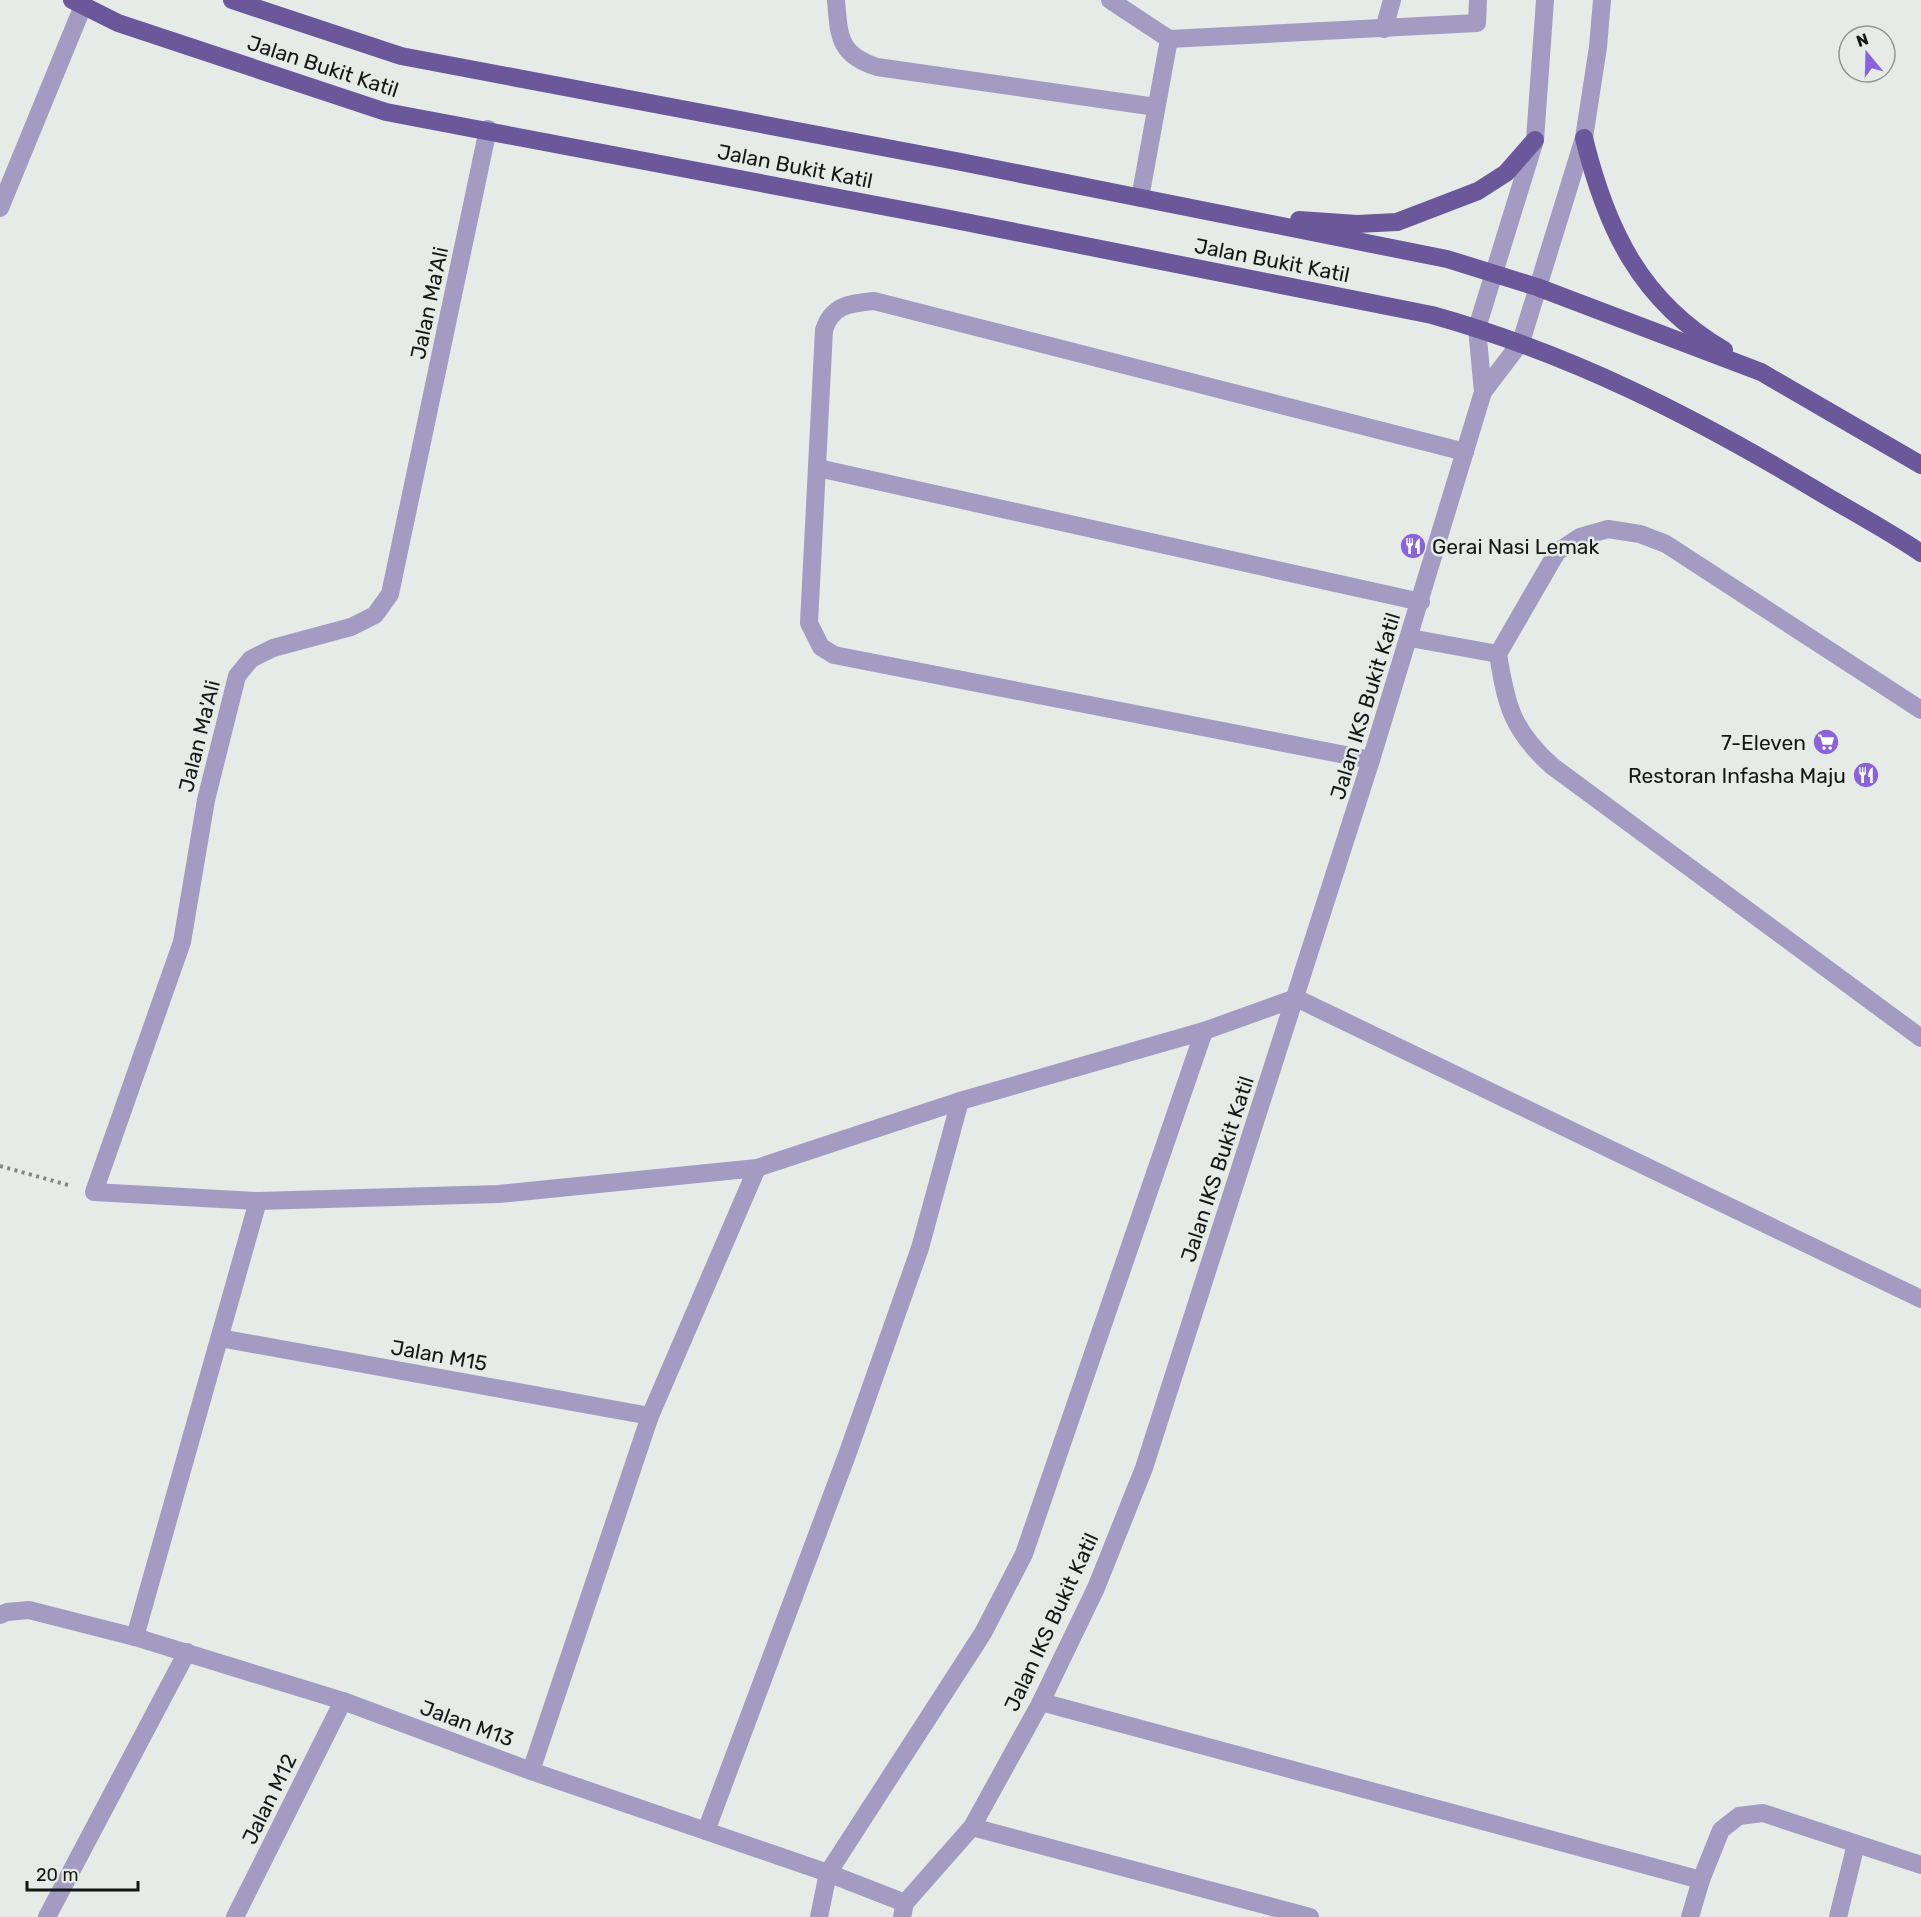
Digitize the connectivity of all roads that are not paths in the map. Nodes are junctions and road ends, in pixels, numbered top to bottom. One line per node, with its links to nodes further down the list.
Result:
1 (232, 0): 15 (main road, Jalan Bukit Katil)
2 (836, 0): 11 (street)
3 (1110, 0): 10 (street)
4 (1392, 0): 9 (street)
5 (1478, 0): 9 (street)
6 (1545, 0): 14 (street)
7 (1602, 0): 13 (street)
8 (77, 3): 12 (main road, Jalan Bukit Katil); 16 (street)
9 (1384, 29): 10 (street)
10 (1168, 39): 11 (street)
11 (1156, 106): 15 (street)
12 (488, 129): 20 (main road, Jalan Bukit Katil); 38 (street, Jalan Ma'Ali)
13 (1584, 138): 19 (street); 22 (main road)
14 (1535, 140): 17 (main road); 18 (street)
15 (1140, 198): 17 (main road, Jalan Bukit Katil)
16 (0, 208)
17 (1229, 216): 18 (main road, Jalan Bukit Katil)
18 (1492, 273): 19 (main road, Jalan Bukit Katil); 20 (street)
19 (1537, 287): 21 (street); 22 (main road, Jalan Bukit Katil)
20 (1477, 328): 21 (main road, Jalan Bukit Katil); 23 (street)
21 (1521, 342): 23 (street); 27 (main road, Jalan Bukit Katil)
22 (1761, 372): 25 (main road)
23 (1483, 392): 24 (street, Jalan IKS Bukit Katil)
24 (1465, 452): 26 (street); 28 (street, Jalan IKS Bukit Katil)
25 (1921, 465)
26 (818, 468): 28 (street); 32 (street)
27 (1921, 553)
28 (1421, 602): 29 (street, Jalan IKS Bukit Katil)
29 (1410, 638): 30 (street); 32 (street, Jalan IKS Bukit Katil)
30 (1498, 654): 31 (street); 35 (street)
31 (1921, 710)
32 (1371, 760): 33 (street, Jalan IKS Bukit Katil)
33 (1296, 998): 34 (street); 39 (street); 46 (street, Jalan IKS Bukit Katil)
34 (1204, 1030): 36 (street); 52 (street)
35 (1921, 1038)
36 (960, 1101): 37 (street); 49 (street)
37 (757, 1168): 38 (street); 41 (street)
38 (258, 1201): 40 (street)
39 (1921, 1299)
40 (220, 1338): 41 (street, Jalan M15); 43 (street)
41 (650, 1416): 47 (street)
42 (4, 1613): 43 (street, Jalan M13)
43 (135, 1637): 44 (street, Jalan M13)
44 (187, 1652): 45 (street, Jalan M13); 55 (street)
45 (343, 1701): 47 (street, Jalan M13); 56 (street, Jalan M12)
46 (1041, 1702): 48 (street, Jalan IKS Bukit Katil); 53 (street)
47 (531, 1771): 49 (street, Jalan M13)
48 (972, 1827): 54 (street, Jalan IKS Bukit Katil); 58 (street)
49 (706, 1831): 52 (street, Jalan M13)
50 (1856, 1844): 51 (street); 53 (street); 60 (street)
51 (1921, 1865)
52 (828, 1872): 54 (street, Jalan M13); 57 (street)
53 (1701, 1880): 59 (street)
54 (904, 1910)
55 (47, 1917)
56 (235, 1917)
57 (819, 1917)
58 (1310, 1917)
59 (1690, 1917)
60 (1838, 1917)

